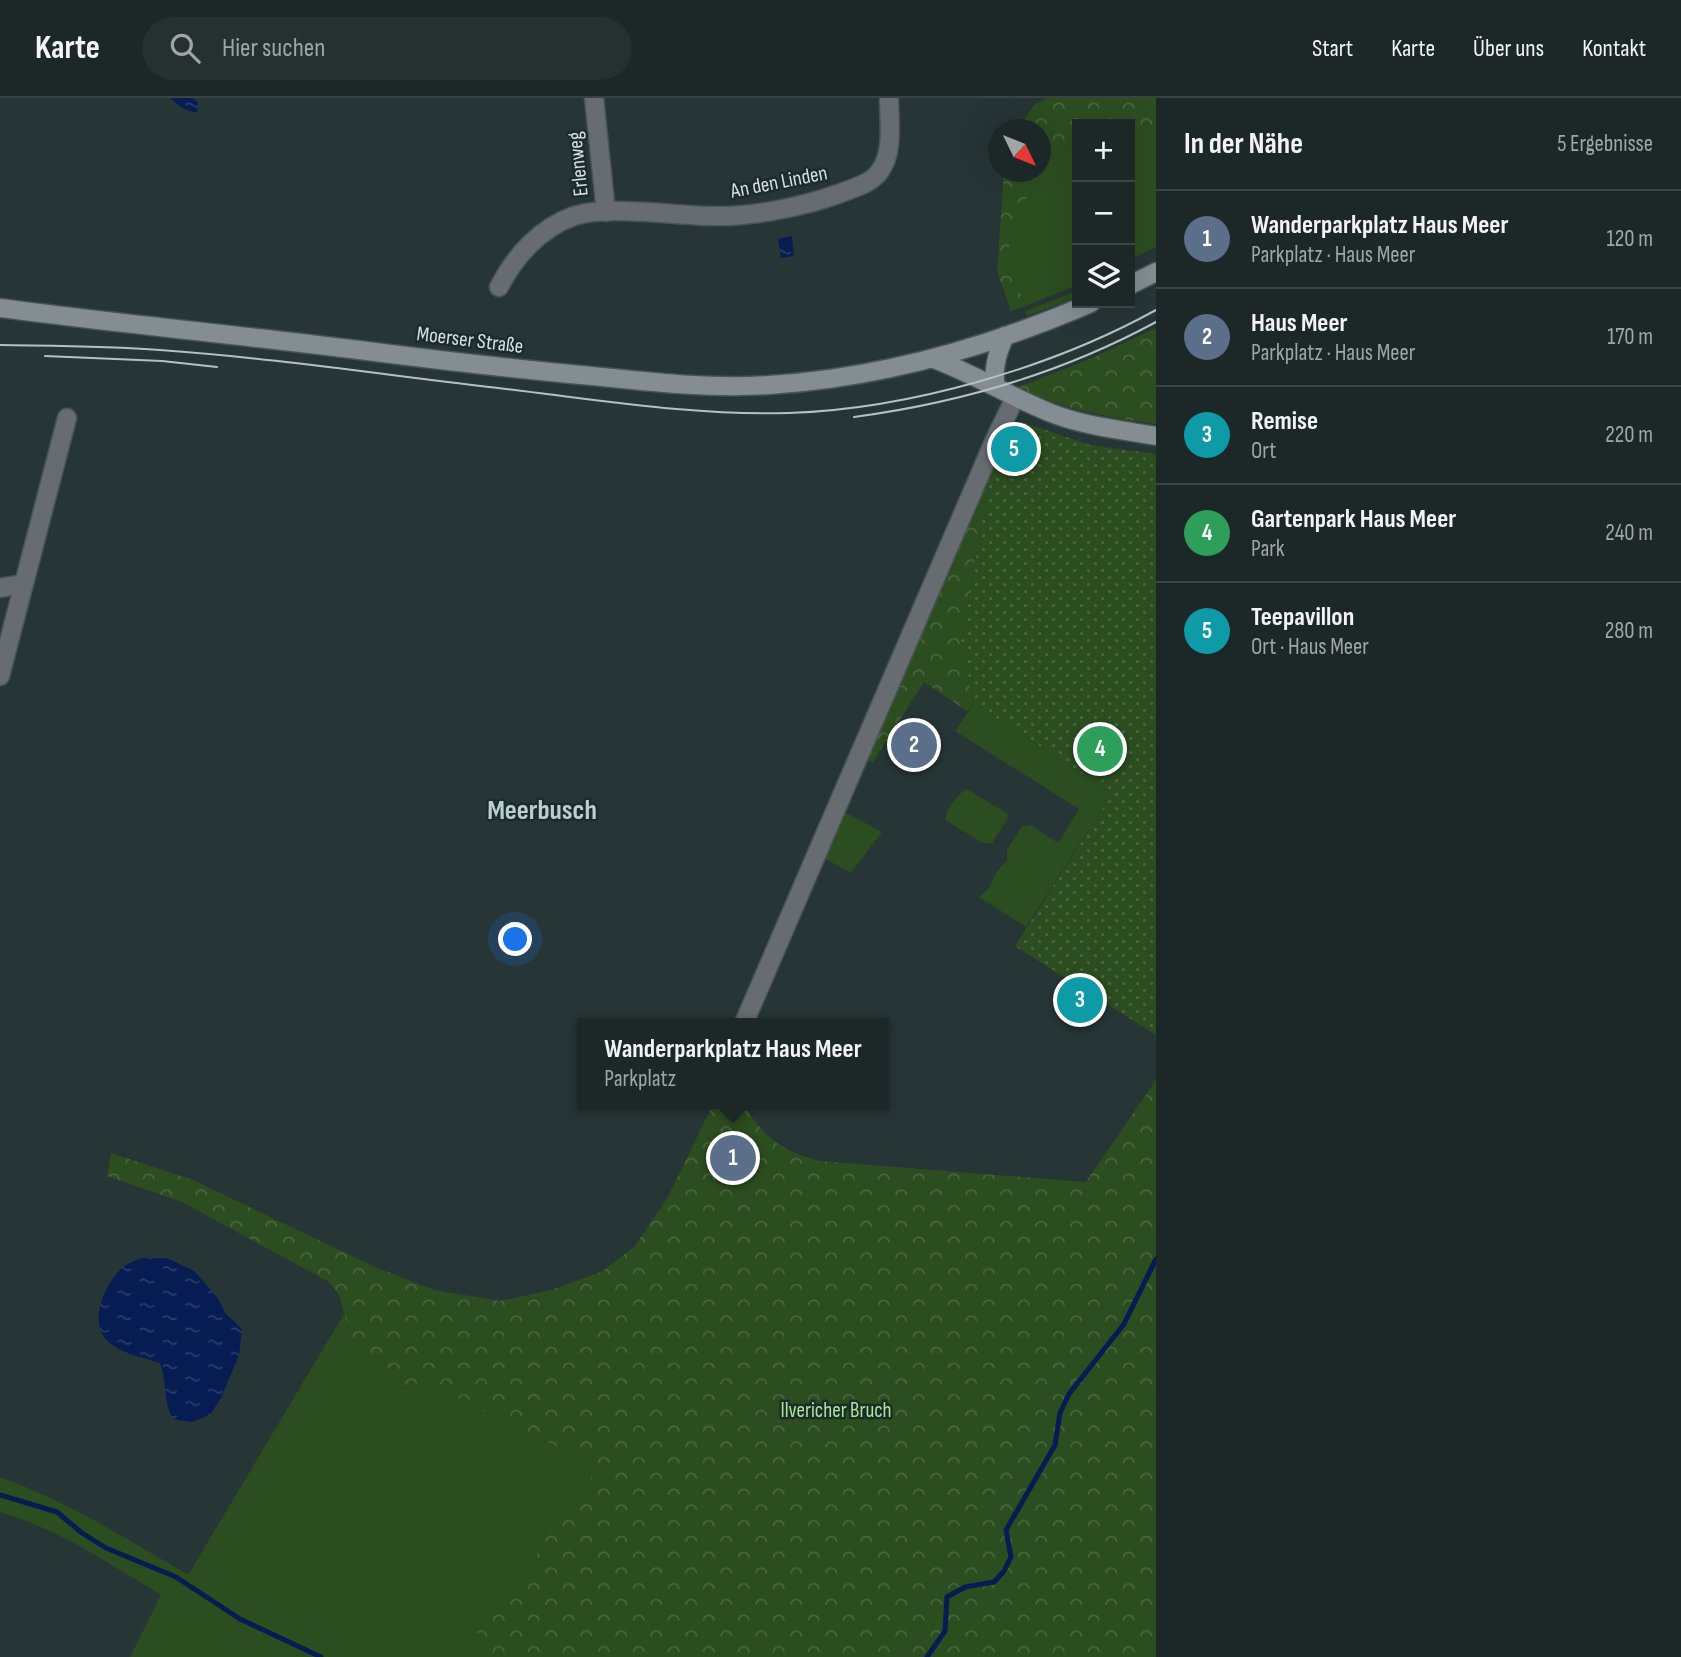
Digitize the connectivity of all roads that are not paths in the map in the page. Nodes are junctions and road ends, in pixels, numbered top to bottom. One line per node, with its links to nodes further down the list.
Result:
1 (594, 98): 3 (street, Erlenweg)
2 (889, 98): 3 (street, An den Linden)
3 (606, 212): 6 (street, Erlenweg)
4 (1156, 272): 5 (main road)
5 (1135, 282)
6 (499, 288)
7 (0, 308): 10 (main road, Moerser Straße)
8 (1078, 308): 9 (main road, Moerser Straße)
9 (1005, 336): 10 (main road, Moerser Straße); 11 (main road)
10 (934, 359): 11 (main road)
11 (996, 387): 12 (main road)
12 (1015, 398): 14 (main road); 18 (street)
13 (67, 418): 15 (street)
14 (1156, 436)
15 (23, 584): 16 (street); 17 (street)
16 (0, 588)
17 (0, 676)
18 (746, 1018)

